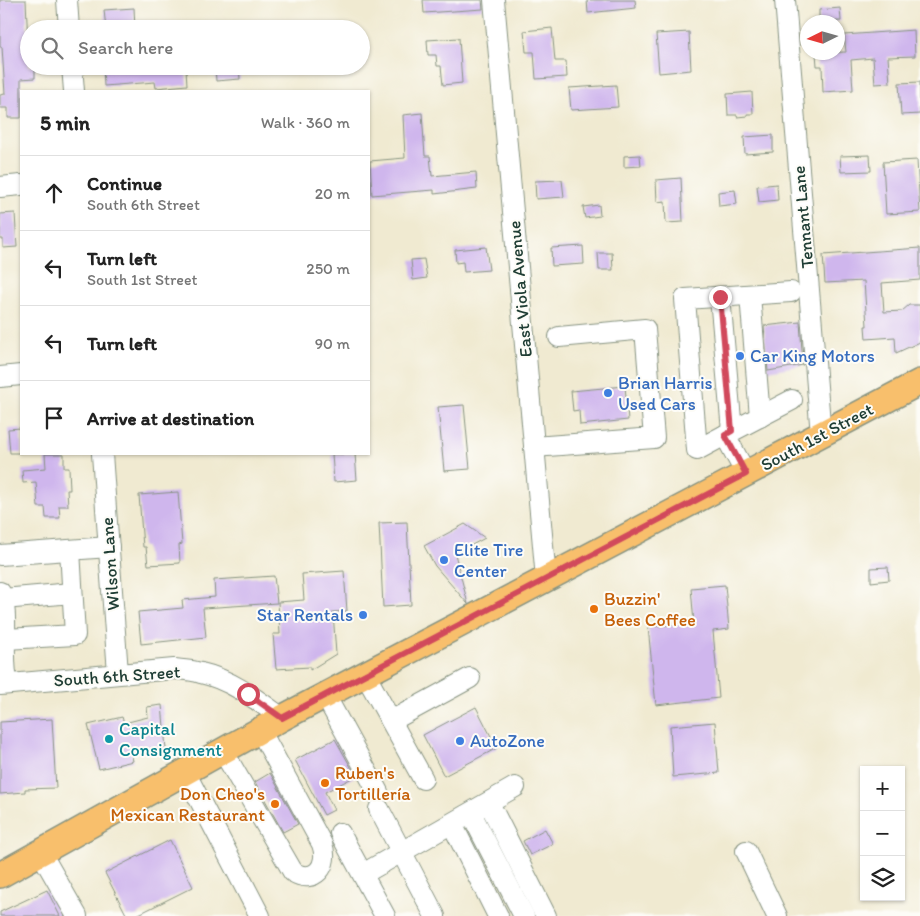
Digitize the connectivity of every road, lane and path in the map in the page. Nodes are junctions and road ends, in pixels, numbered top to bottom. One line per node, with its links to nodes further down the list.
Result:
1 (66, 0): 4 (street)
2 (494, 0): 20 (street, East Viola Avenue)
3 (785, 0): 19 (street, Tennant Lane)
4 (68, 20)
5 (73, 75): 6 (street)
6 (74, 90)
7 (20, 185): 8 (street)
8 (0, 187)
9 (791, 292): 10 (street)
10 (750, 295): 11 (street); 17 (street)
11 (720, 297): 18 (street); 18 (street)
12 (559, 337): 20 (street)
13 (20, 375): 14 (street)
14 (0, 377)
15 (920, 382): 19 (main road, South 1st Street)
16 (792, 400): 17 (street)
17 (760, 417): 18 (street)
18 (729, 433): 22 (street)
19 (821, 435): 22 (main road, South 1st Street)
20 (534, 448): 26 (street, East Viola Avenue)
21 (102, 455): 23 (street, Wilson Lane)
22 (746, 474): 26 (main road, South 1st Street)
23 (109, 547): 24 (street); 30 (street, Wilson Lane)
24 (70, 550): 25 (street); 27 (street)
25 (0, 554)
26 (546, 578): 31 (main road, South 1st Street)
27 (72, 593): 28 (street); 29 (street)
28 (2, 602): 29 (street)
29 (4, 650): 33 (street)
30 (118, 674): 33 (street, South 6th Street); 35 (street, South 6th Street)
31 (365, 674): 34 (main road, South 1st Street); 36 (street)
32 (470, 678): 36 (street)
33 (4, 685)
34 (326, 695): 35 (main road, South 1st Street); 47 (street)
35 (282, 718): 37 (main road, South 1st Street)
36 (391, 721): 40 (street)
37 (260, 730): 38 (main road, South 1st Street); 38 (street)
38 (223, 751): 39 (main road, South 1st Street)
39 (185, 772): 48 (main road, South 1st Street); 53 (street)
40 (423, 779)
41 (515, 788): 42 (street)
42 (489, 803): 43 (street); 57 (street)
43 (471, 813): 44 (street); 56 (street)
44 (452, 824): 47 (street); 55 (street)
45 (340, 832): 49 (street)
46 (746, 851): 58 (street)
47 (402, 852): 49 (street); 51 (street)
48 (40, 853): 50 (main road, South 1st Street); 52 (street)
49 (363, 874): 54 (street)
50 (0, 875)
51 (431, 915)
52 (77, 916)
53 (260, 916)
54 (385, 916)
55 (498, 916)
56 (524, 916)
57 (546, 916)
58 (777, 916)

